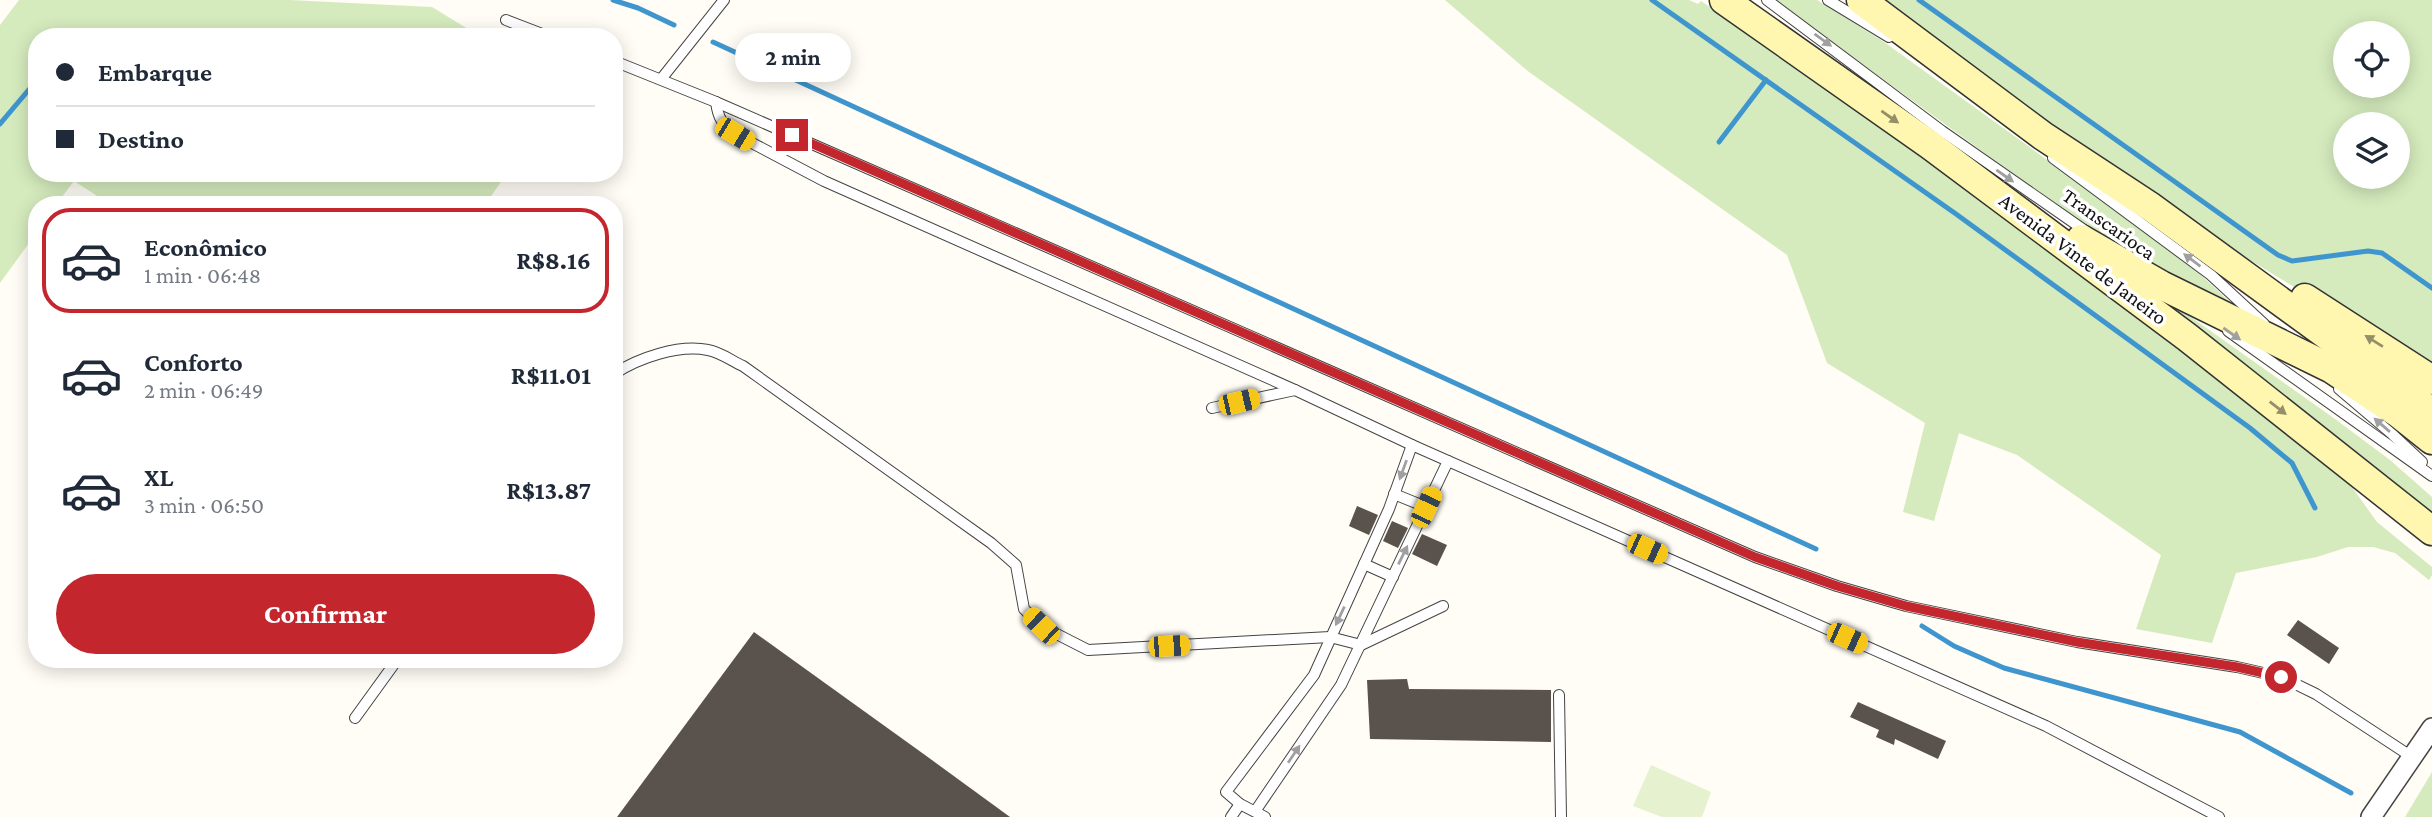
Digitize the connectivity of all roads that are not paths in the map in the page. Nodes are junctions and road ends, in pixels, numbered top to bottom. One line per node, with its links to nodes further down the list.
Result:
1 (724, 0): 10 (lane)
2 (1767, 0): 15 (lane, Transcarioca, one-way to 15)
3 (1828, 0): 8 (lane)
4 (1861, 0): 14 (street)
5 (1729, 2): 12 (street, Avenida Vinte de Janeiro, one-way to 12)
6 (506, 20): 7 (lane)
7 (527, 28)
8 (1897, 43)
9 (623, 64): 10 (lane)
10 (662, 78): 11 (lane)
11 (716, 102): 19 (lane); 38 (lane)
12 (1930, 145): 15 (street); 28 (street, Avenida Vinte de Janeiro, one-way to 28)
13 (2047, 154): 16 (lane, Transcarioca, one-way to 13)
14 (2151, 207): 18 (street, one-way to 14); 21 (street)
15 (2161, 285): 16 (street); 25 (lane, Transcarioca, one-way to 25)
16 (2289, 347): 22 (street); 25 (lane, Transcarioca, one-way to 16)
17 (623, 368): 32 (lane)
18 (2432, 379)
19 (1295, 390): 20 (lane); 23 (lane)
20 (1212, 408)
21 (2432, 412)
22 (2432, 440)
23 (1412, 446): 24 (lane); 26 (lane, one-way to 26)
24 (1448, 461): 27 (lane); 44 (lane)
25 (2432, 474)
26 (1394, 494): 27 (lane); 29 (lane)
27 (1426, 507): 30 (lane, one-way to 27)
28 (2426, 529)
29 (1364, 564): 30 (lane); 32 (lane, one-way to 32)
30 (1393, 577): 33 (lane)
31 (1443, 606): 33 (lane)
32 (1330, 637): 33 (lane); 39 (lane)
33 (1361, 645): 40 (lane, one-way to 33)
34 (391, 668): 36 (lane)
35 (1559, 695): 43 (lane)
36 (355, 718)
37 (2432, 728): 38 (street)
38 (2412, 757): 45 (street)
39 (1240, 804): 40 (lane); 41 (lane)
40 (1256, 810): 42 (lane)
41 (1231, 817)
42 (1265, 817)
43 (1561, 817)
44 (2219, 817)
45 (2371, 817)

